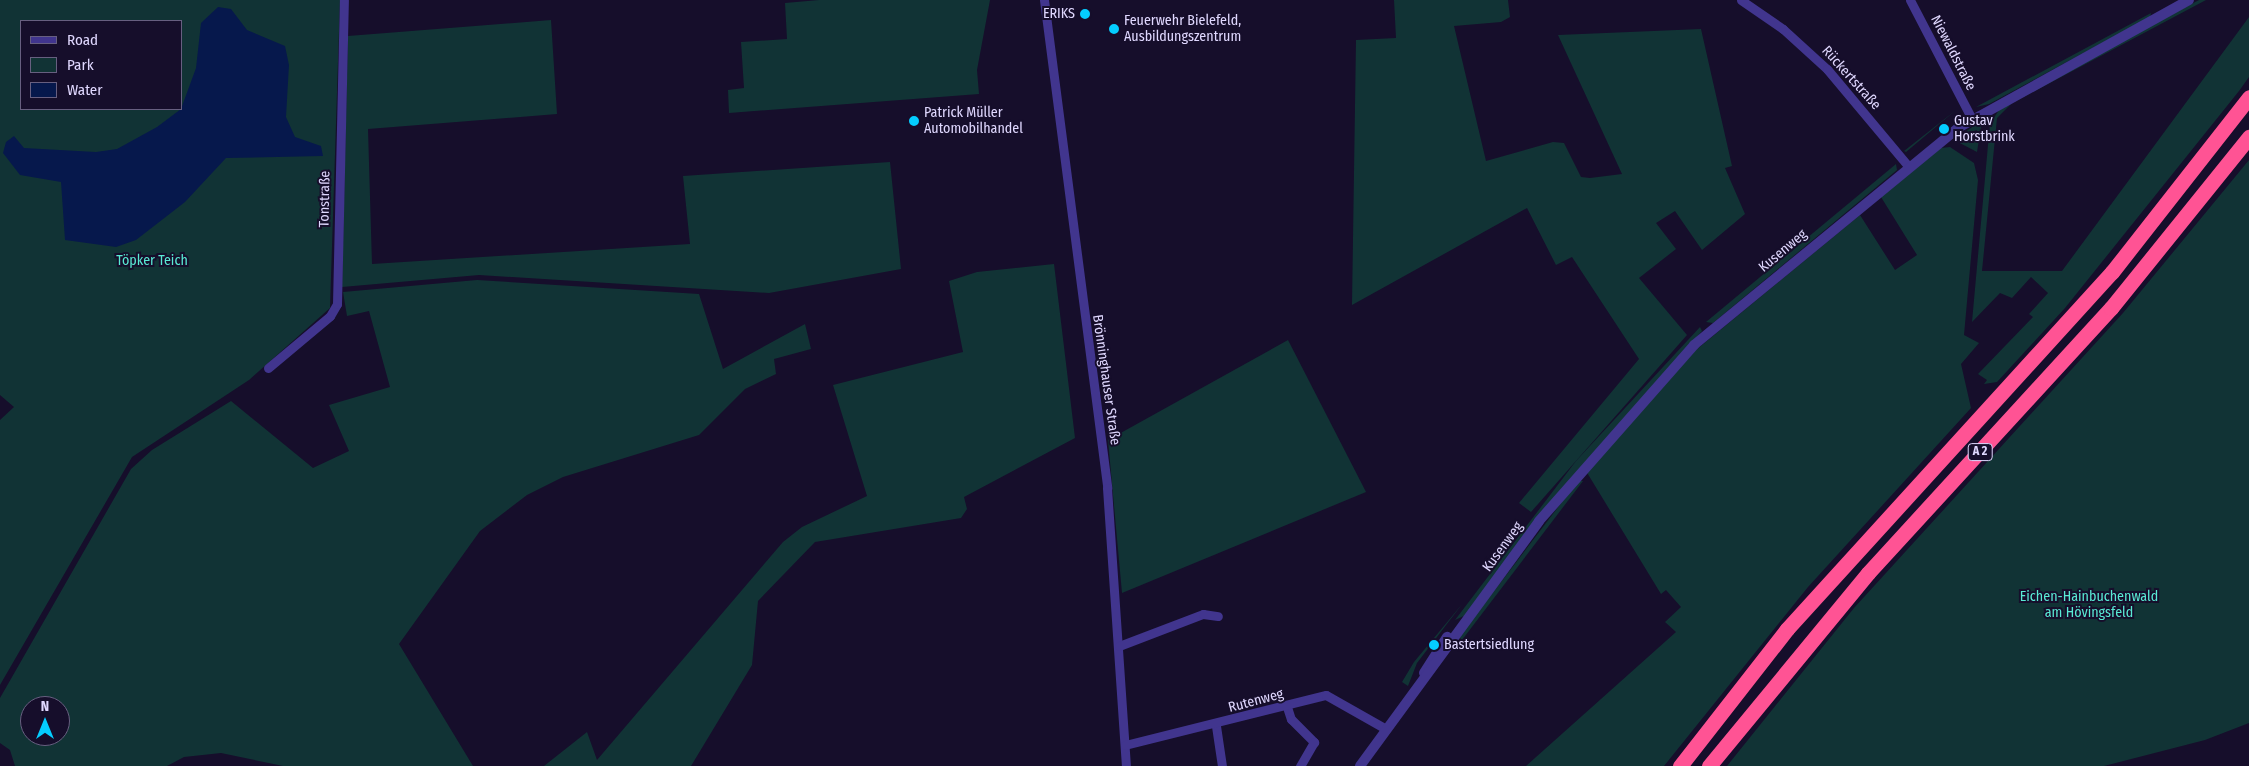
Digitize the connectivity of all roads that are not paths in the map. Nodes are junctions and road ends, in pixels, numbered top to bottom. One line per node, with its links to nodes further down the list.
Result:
1 (344, 0): 10 (street, Tonstraße)
2 (1044, 0): 12 (street, Brönninghauser Straße)
3 (1741, 0): 9 (street, Rückertstraße)
4 (1910, 0): 7 (street, Niewaldstraße)
5 (2189, 0): 7 (street, Kusenweg)
6 (2249, 97): 21 (highway, A 2)
7 (1972, 119): 9 (street, Kusenweg)
8 (2249, 137): 22 (highway, A 2)
9 (1908, 166): 15 (street, Kusenweg)
10 (268, 368)
11 (1218, 616): 12 (street)
12 (1119, 646): 16 (street, Brönninghauser Straße)
13 (1287, 707): 14 (street, Rutenweg); 15 (street, Rutenweg); 19 (street)
14 (1216, 726): 16 (street, Rutenweg); 18 (street)
15 (1386, 730): 20 (street, Kusenweg)
16 (1125, 746): 17 (street, Brönninghauser Straße)
17 (1126, 766)
18 (1222, 766)
19 (1300, 766)
20 (1360, 766)
21 (1680, 766)
22 (1709, 766)

